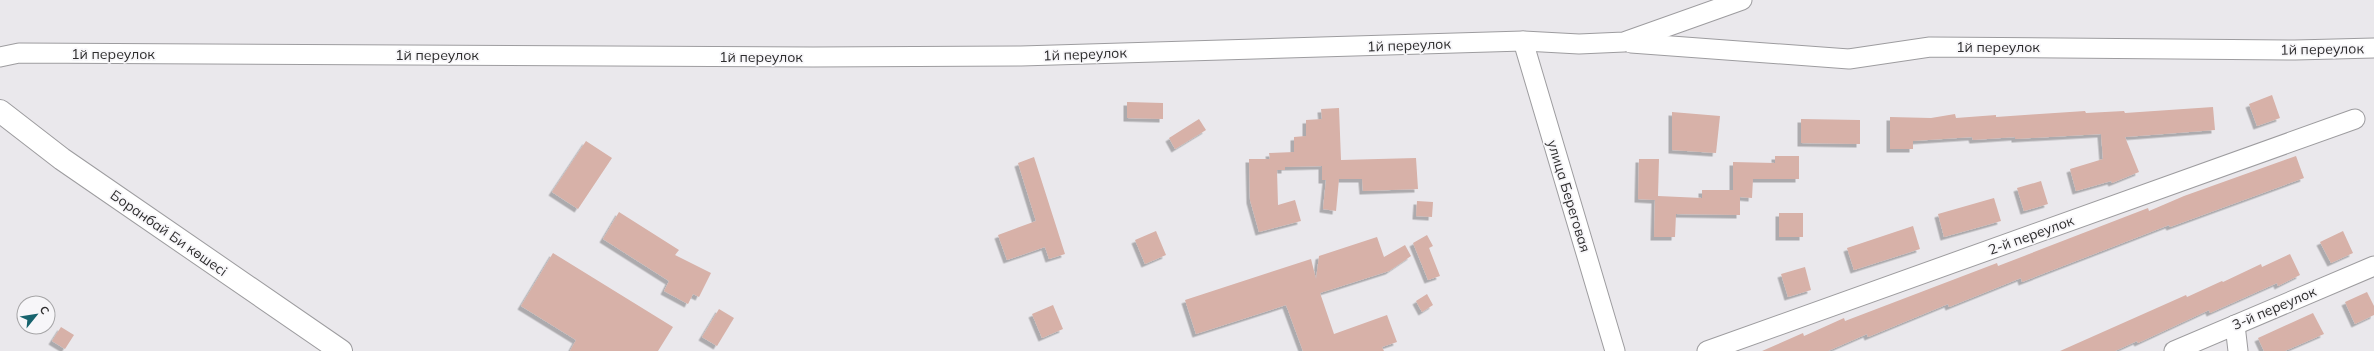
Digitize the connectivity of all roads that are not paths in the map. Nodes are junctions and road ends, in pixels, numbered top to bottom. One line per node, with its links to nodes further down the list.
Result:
1 (1742, 0): 3 (street)
2 (1523, 41): 3 (street, 1й переулок); 5 (street, 1й переулок); 11 (street, улица Береговая)
3 (1624, 42): 4 (street, 1й переулок)
4 (2374, 48)
5 (0, 57)
6 (0, 111): 10 (main road, Боранбай Би көшесі)
7 (2356, 119): 12 (street, 2-й переулок)
8 (2374, 266): 9 (street, 3-й переулок)
9 (2235, 324): 13 (street, 3-й переулок); 14 (street)
10 (341, 351)
11 (1615, 351)
12 (1707, 351)
13 (2174, 351)
14 (2238, 351)

